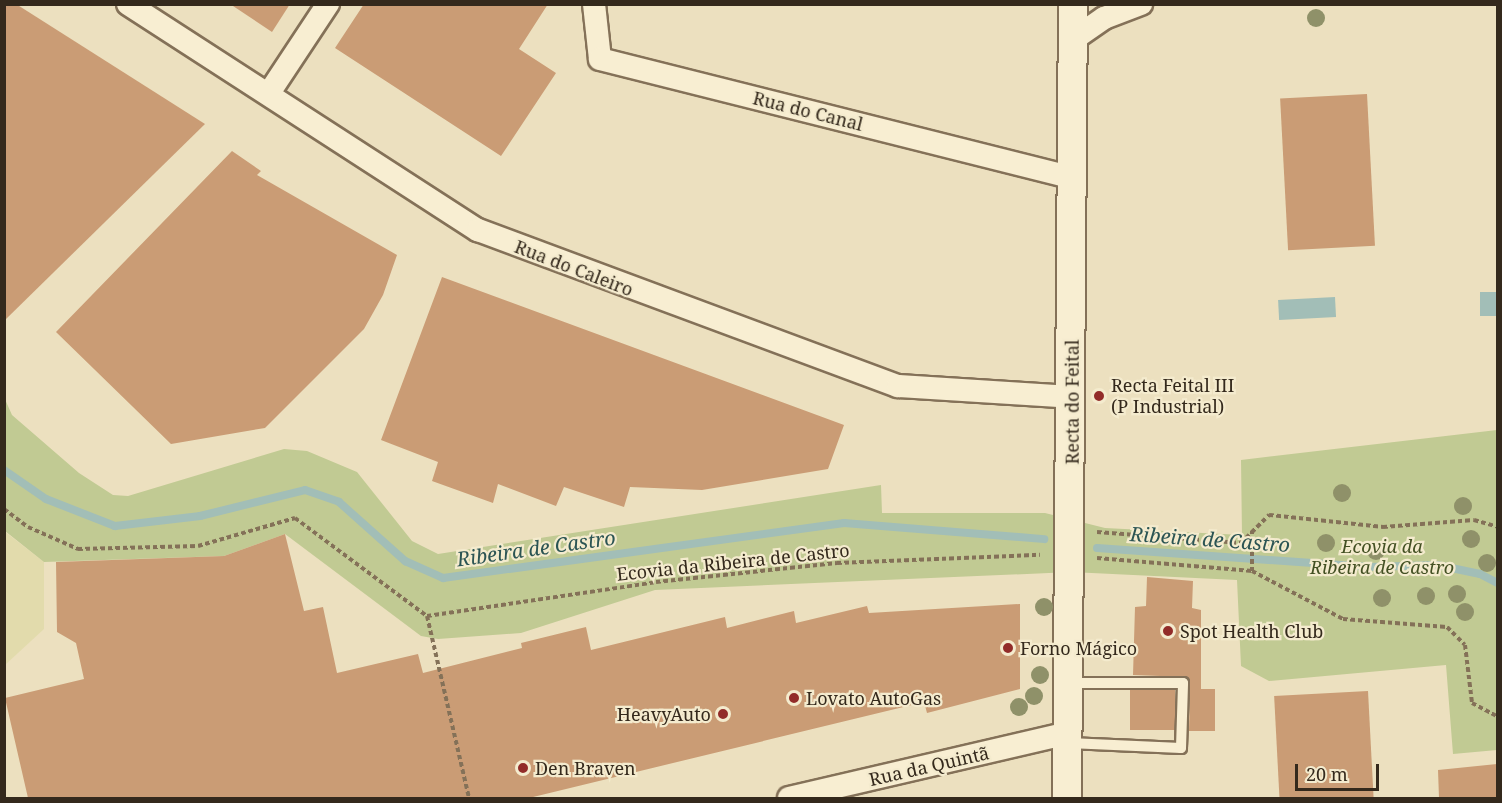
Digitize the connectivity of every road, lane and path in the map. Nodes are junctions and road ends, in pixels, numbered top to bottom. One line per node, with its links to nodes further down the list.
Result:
1 (128, 4): 7 (street, Rua do Caleiro)
2 (328, 4): 7 (street)
3 (594, 4): 8 (street, Rua do Canal)
4 (1073, 4): 6 (street, Recta do Feital)
5 (1141, 4): 6 (street)
6 (1071, 41): 8 (street, Recta do Feital)
7 (269, 93): 9 (street, Rua do Caleiro)
8 (1070, 177): 9 (street, Recta do Feital)
9 (1072, 397): 18 (street, Recta do Feital)
10 (4, 509): 17 (path)
11 (1497, 527): 12 (path)
12 (1252, 531): 13 (path); 16 (path)
13 (1093, 532)
14 (1044, 555): 17 (path, Ecovia da Ribeira de Castro)
15 (1093, 558): 16 (path)
16 (1252, 572): 19 (path)
17 (427, 616): 21 (path)
18 (1070, 683): 20 (street, Recta do Feital); 20 (lane)
19 (1497, 717)
20 (1068, 738): 22 (street, Rua da Quintã); 23 (street, Recta do Feital)
21 (469, 798)
22 (789, 798)
23 (1067, 798)

